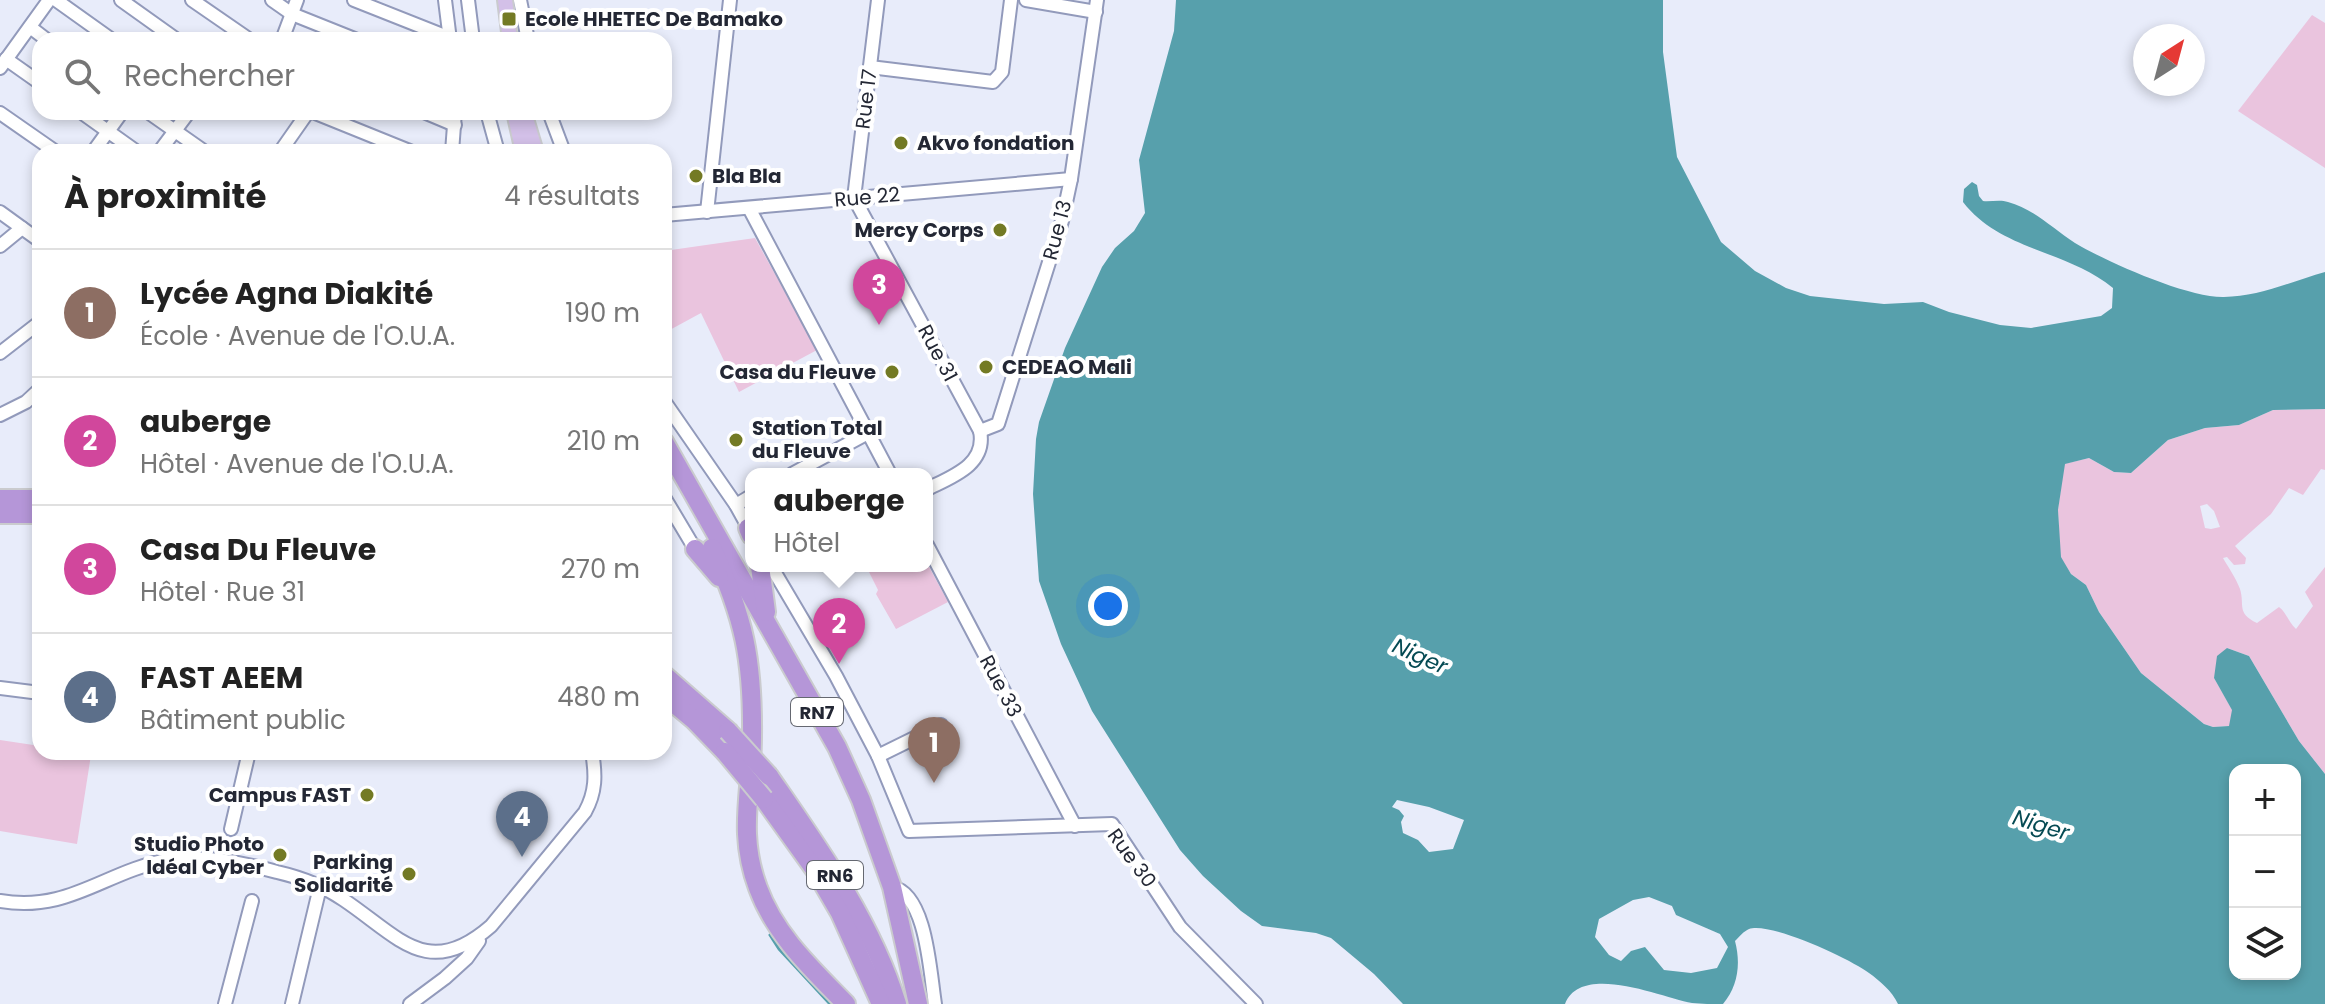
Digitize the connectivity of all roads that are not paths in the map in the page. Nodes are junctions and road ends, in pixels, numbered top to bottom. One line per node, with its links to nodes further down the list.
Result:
1 (121, 0): 21 (street)
2 (192, 0): 22 (street)
3 (272, 0): 17 (street)
4 (297, 0): 17 (street)
5 (354, 0): 25 (street)
6 (445, 0): 26 (street)
7 (468, 0): 27 (street)
8 (496, 0): 28 (main road)
9 (505, 0): 29 (main road)
10 (520, 0): 30 (street)
11 (730, 0): 64 (street)
12 (878, 0): 32 (street, Rue 17)
13 (1011, 0): 32 (street)
14 (1026, 0): 16 (street)
15 (47, 1): 18 (street); 20 (street)
16 (1096, 6): 60 (street, Rue 13)
17 (292, 14): 23 (street); 24 (street)
18 (30, 27): 19 (street); 31 (street)
19 (37, 32)
20 (99, 32)
21 (165, 32)
22 (238, 32)
23 (285, 32)
24 (337, 32)
25 (433, 32)
26 (449, 32)
27 (472, 32)
28 (500, 32)
29 (509, 32)
30 (526, 32)
31 (3, 64): 33 (street)
32 (870, 67): 61 (street, Rue 17)
33 (32, 79)
34 (0, 113): 48 (street)
35 (92, 120): 46 (street)
36 (116, 120): 46 (street)
37 (159, 120): 47 (street)
38 (183, 120): 47 (street)
39 (305, 120): 53 (street)
40 (348, 120): 54 (street)
41 (455, 120): 55 (street)
42 (489, 120): 56 (street)
43 (516, 120): 57 (main road)
44 (526, 120): 58 (main road)
45 (552, 120): 59 (street)
46 (108, 131): 49 (street); 50 (street)
47 (174, 131): 51 (street); 52 (street)
48 (45, 144)
49 (99, 144)
50 (126, 144)
51 (165, 144)
52 (193, 144)
53 (286, 144)
54 (396, 144)
55 (453, 144)
56 (496, 144)
57 (521, 144)
58 (534, 144)
59 (561, 144)
60 (1071, 179): 61 (street, Rue 22); 74 (street, Rue 13)
61 (854, 198): 62 (street, Rue 22); 74 (street, Rue 31)
62 (749, 208): 64 (street, Rue 22); 75 (street)
63 (0, 212): 66 (street)
64 (707, 212): 65 (street, Rue 22)
65 (672, 214)
66 (22, 228): 67 (street); 68 (street)
67 (32, 235)
68 (0, 246)
69 (32, 328): 70 (street)
70 (0, 353)
71 (32, 396): 73 (street)
72 (672, 413): 84 (street)
73 (0, 415)
74 (980, 431): 80 (street)
75 (868, 433): 77 (street); 78 (street)
76 (672, 456): 94 (highway, RN7)
77 (803, 468)
78 (887, 468)
79 (672, 475): 93 (highway)
80 (933, 486)
81 (0, 499): 82 (highway)
82 (32, 499)
83 (745, 500): 84 (street)
84 (736, 505): 88 (street)
85 (672, 510): 89 (street)
86 (0, 514): 87 (highway)
87 (32, 514)
88 (745, 522)
89 (695, 549): 93 (highway)
90 (933, 556): 103 (street, Rue 33)
91 (761, 572): 94 (highway)
92 (775, 572): 100 (street)
93 (733, 594): 113 (highway)
94 (767, 623): 106 (highway, RN7)
95 (672, 682): 115 (highway, RN6, bridge)
96 (0, 688): 97 (street)
97 (32, 692)
98 (672, 702): 114 (highway, RN6, bridge)
99 (941, 725): 100 (street)
100 (878, 756): 103 (street, Rue 30)
101 (247, 760): 104 (street)
102 (593, 760): 109 (street)
103 (1075, 826): 118 (street, Rue 30)
104 (231, 829)
105 (320, 887): 107 (street); 109 (street); 111 (street)
106 (892, 887): 116 (highway, RN7); 117 (street)
107 (0, 901)
108 (252, 901): 110 (street)
109 (491, 926): 112 (street)
110 (225, 1004)
111 (292, 1004)
112 (410, 1004)
113 (846, 1004)
114 (881, 1004)
115 (897, 1004)
116 (918, 1004)
117 (935, 1004)
118 (1256, 1004)

